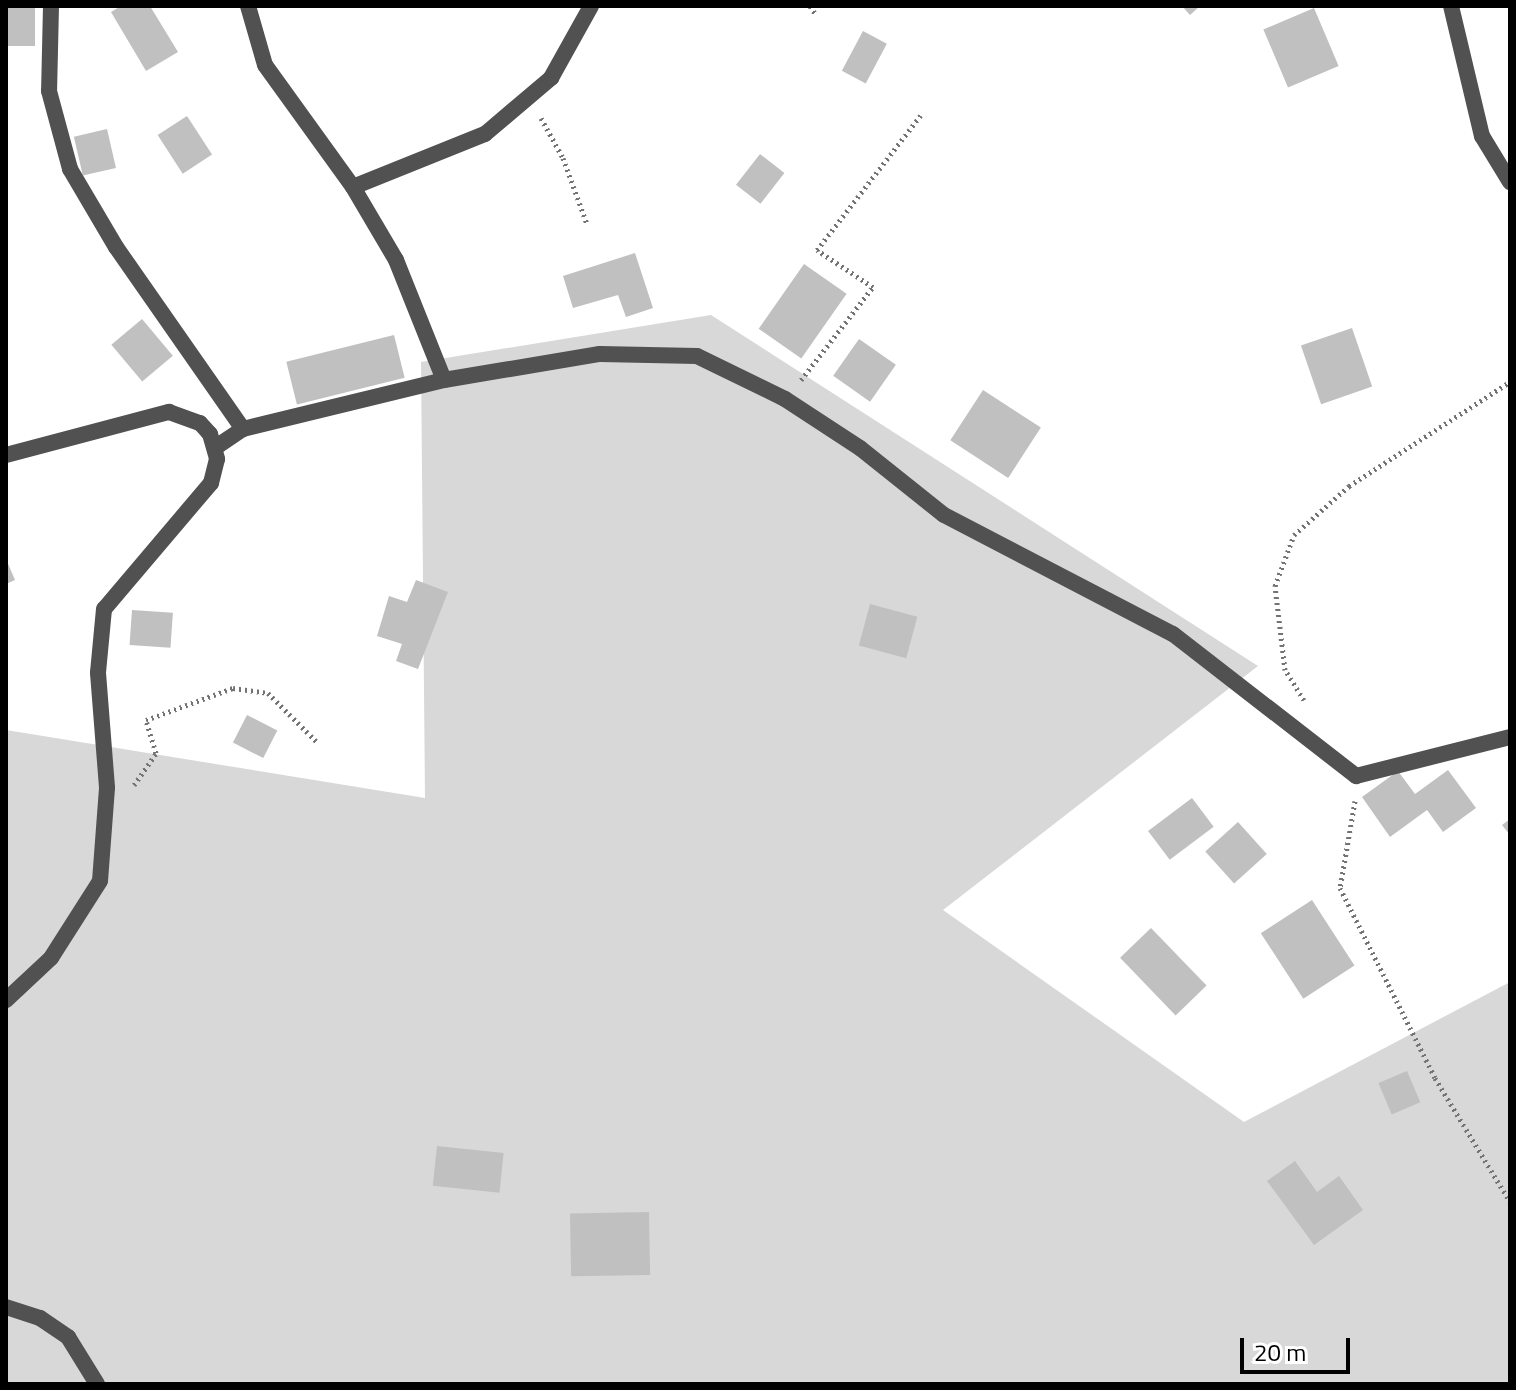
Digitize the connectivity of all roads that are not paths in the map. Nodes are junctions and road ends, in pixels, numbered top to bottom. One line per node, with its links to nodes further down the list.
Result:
1 (51, 6): 8 (street)
2 (248, 6): 6 (street)
3 (591, 6): 6 (street)
4 (1451, 6): 5 (street)
5 (1510, 182)
6 (353, 187): 7 (street)
7 (444, 380): 8 (street); 11 (street)
8 (243, 429): 9 (street)
9 (216, 447): 10 (street); 12 (street)
10 (6, 455)
11 (1510, 737)
12 (6, 1000)
13 (6, 1307): 14 (street)
14 (97, 1384)

